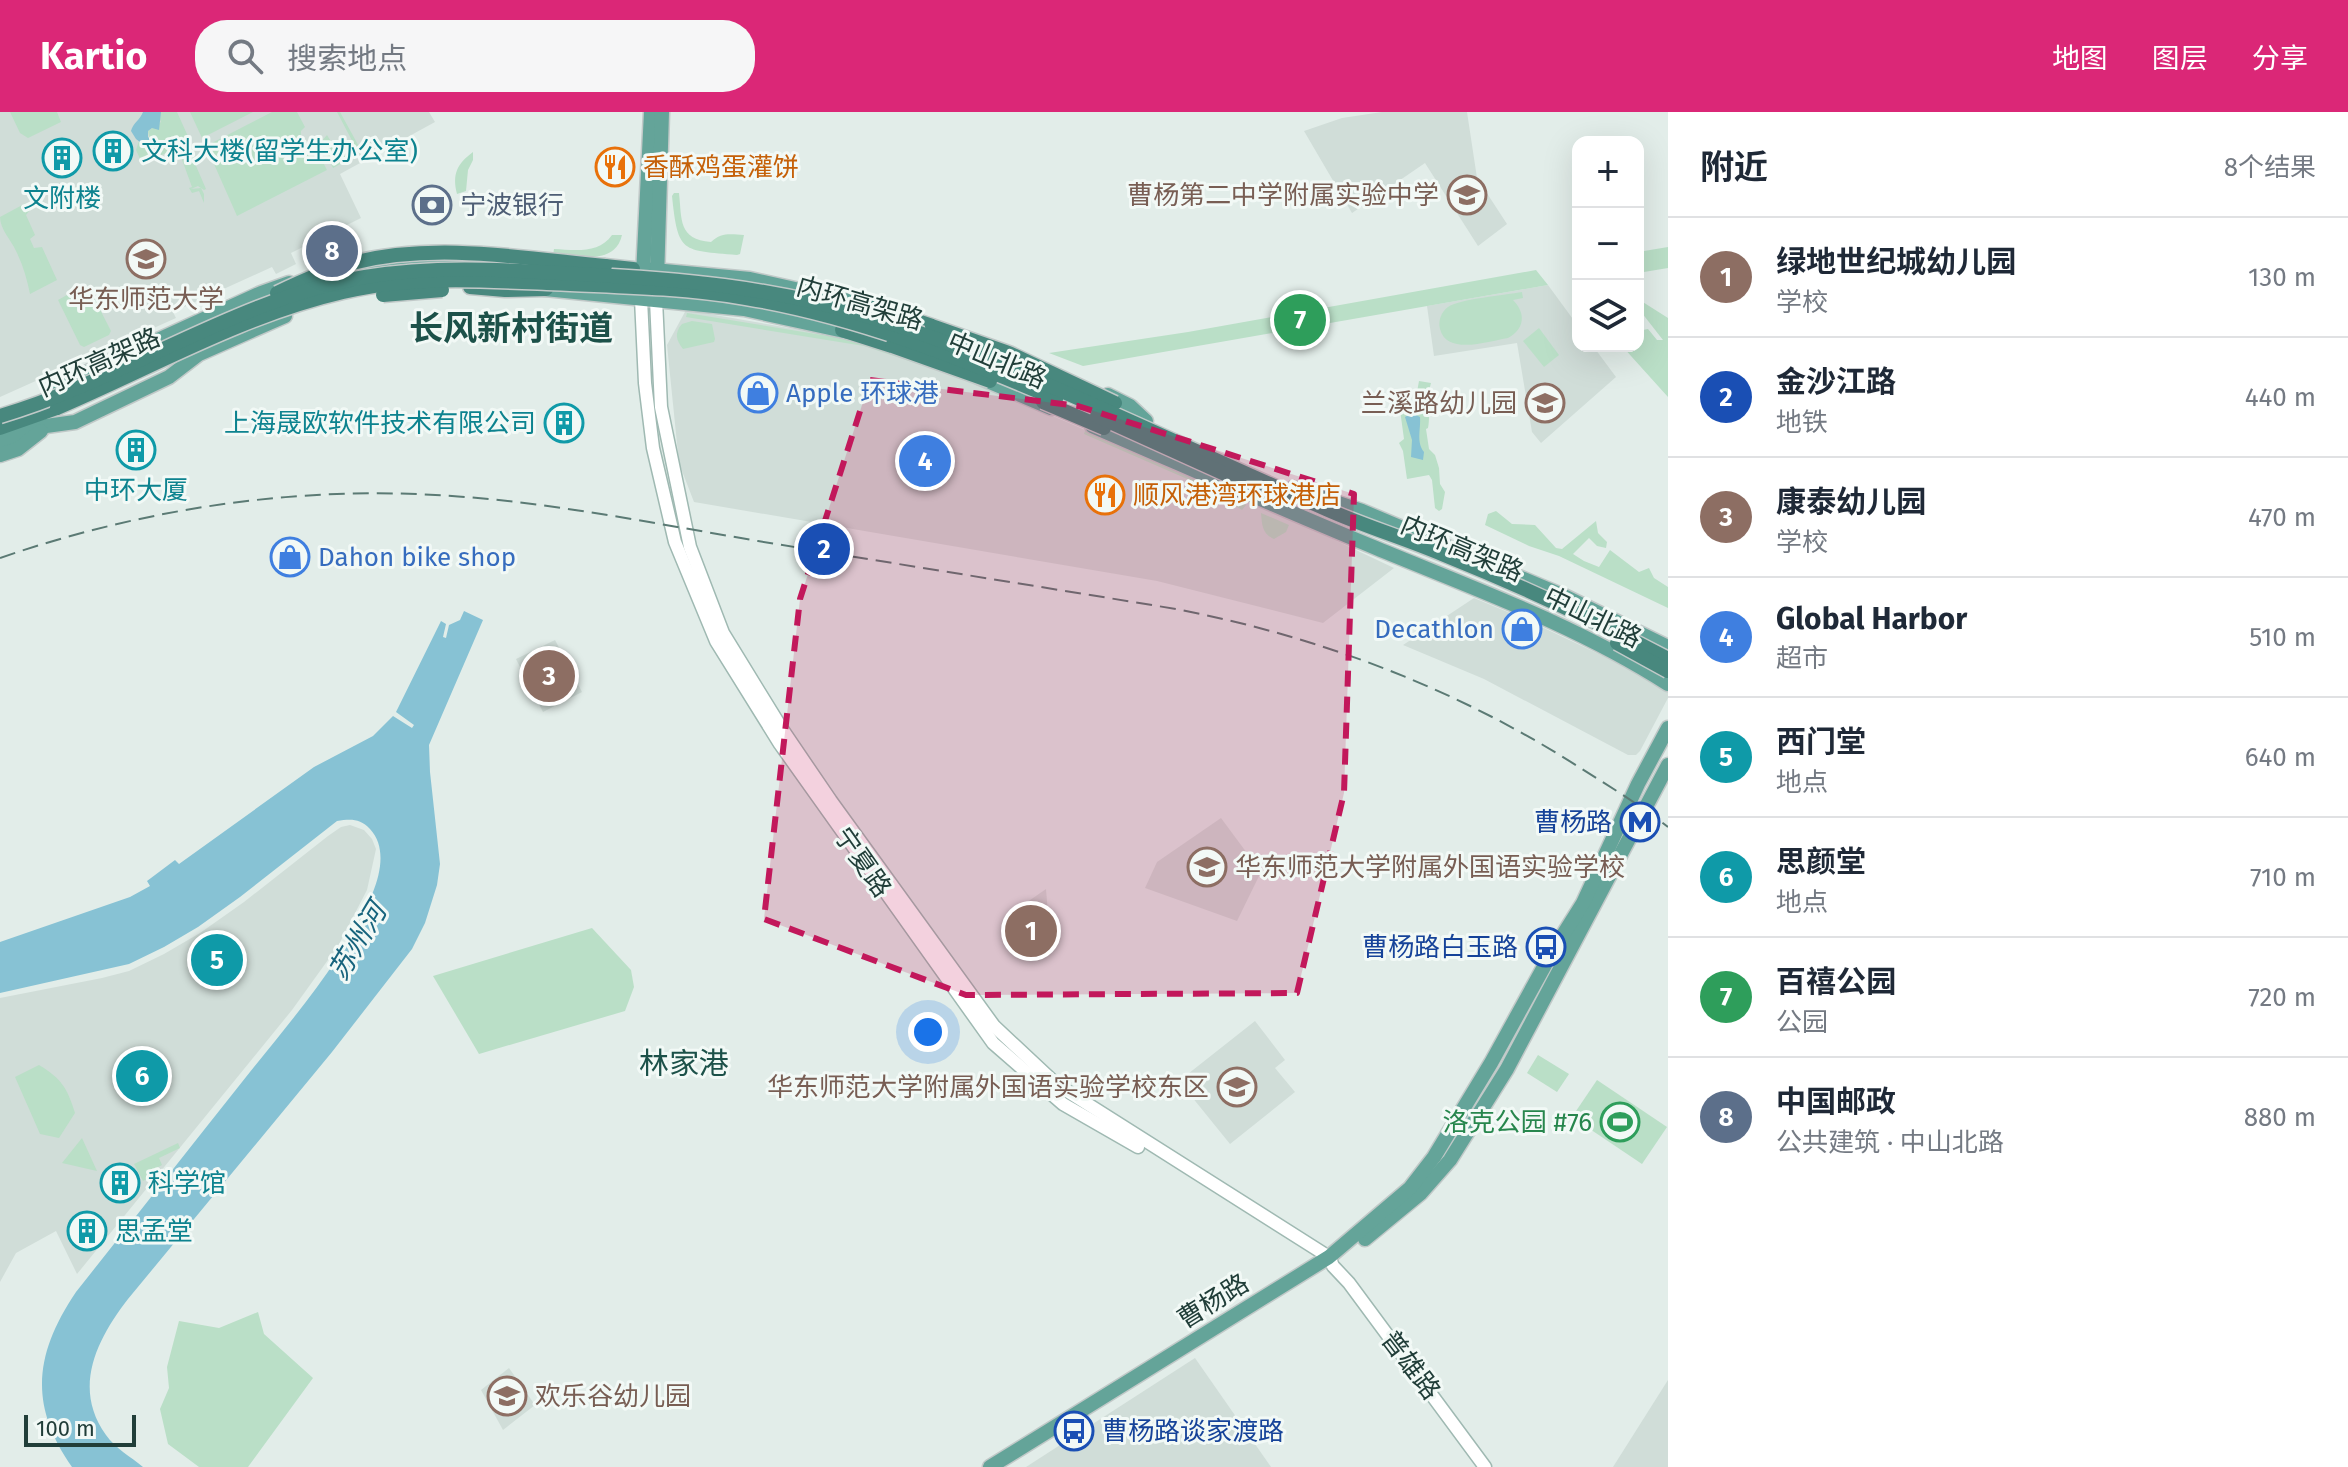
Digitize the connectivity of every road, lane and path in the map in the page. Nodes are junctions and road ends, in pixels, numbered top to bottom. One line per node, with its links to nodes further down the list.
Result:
1 (651, 112): 3 (main road)
2 (662, 112): 3 (main road)
3 (644, 270): 5 (main road); 6 (main road, 中山北路); 7 (highway, bridge); 10 (main road, 中山北路)
4 (546, 289): 5 (main road, 中山北路); 9 (highway, bridge); 12 (main road, 中山北路)
5 (649, 300): 8 (main road, 中山北路); 24 (main road, 宁夏路)
6 (867, 304): 17 (highway, bridge); 18 (main road, 中山北路)
7 (233, 319): 11 (highway, 内环高架路, bridge); 17 (highway, 内环高架路, bridge)
8 (842, 330): 14 (highway, bridge); 21 (main road, 中山北路)
9 (92, 393): 13 (highway, 内环高架路, bridge); 14 (highway, 内环高架路, bridge)
10 (0, 409)
11 (0, 416)
12 (46, 426): 15 (main road, 中山北路); 16 (main road)
13 (0, 428)
14 (1148, 440): 20 (highway, 内环高架路, bridge)
15 (0, 441)
16 (0, 455)
17 (1220, 461): 19 (highway, 内环高架路, bridge)
18 (1668, 647)
19 (1668, 659)
20 (1668, 671)
21 (1668, 684)
22 (1668, 728): 24 (main road, 曹杨路)
23 (1668, 765): 24 (main road, 曹杨路)
24 (1328, 1262): 25 (main road, 曹杨路); 26 (main road, 曹杨路); 27 (main road, 普雄路)
25 (990, 1467)
26 (1007, 1467)
27 (1485, 1467)

